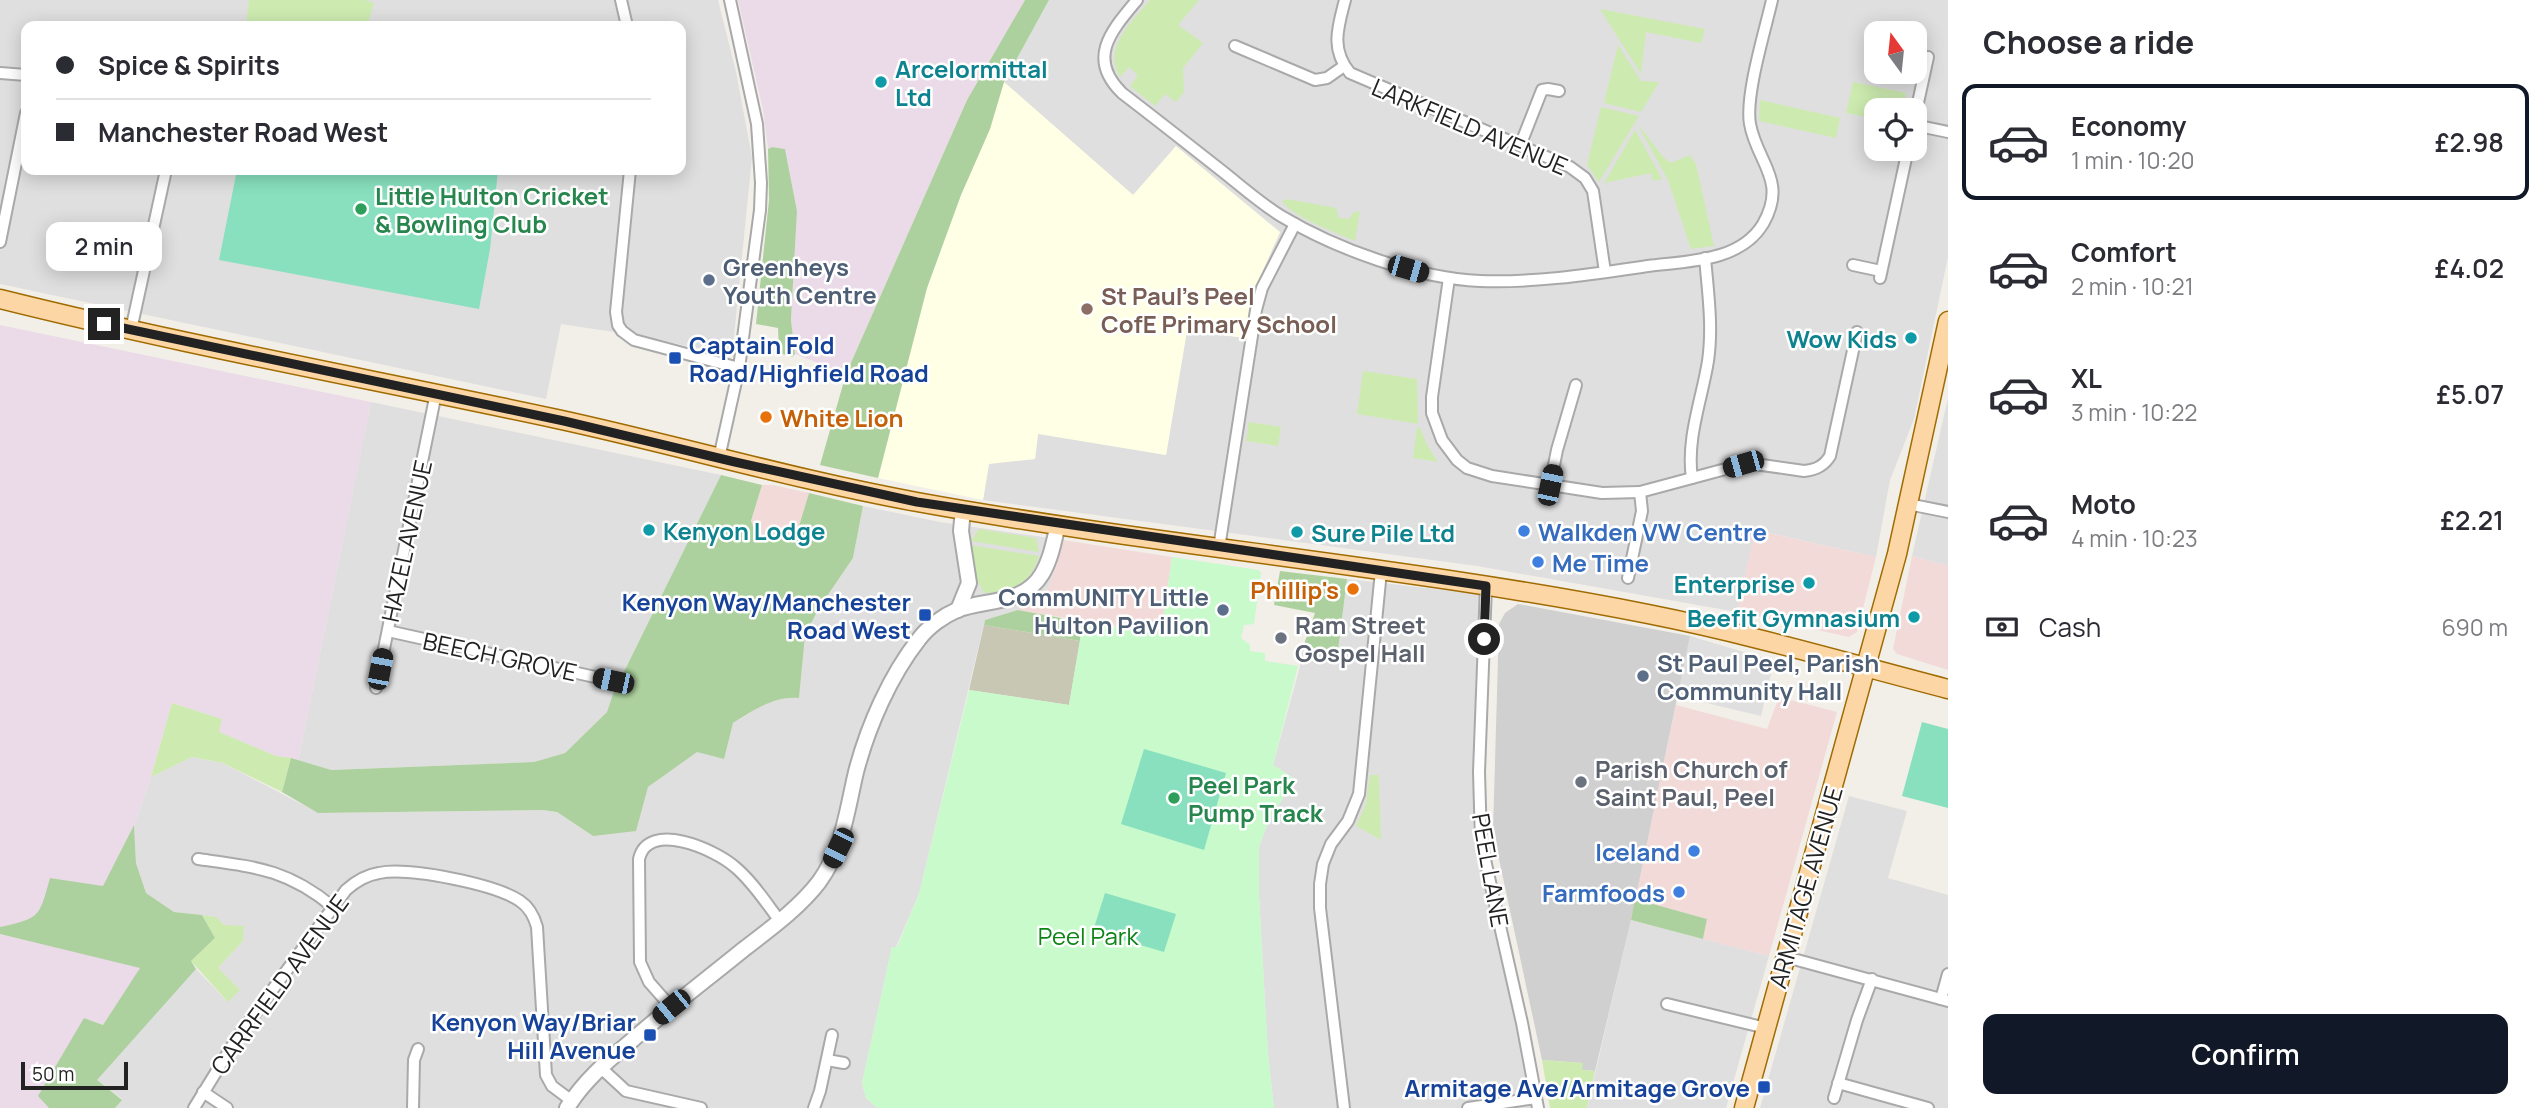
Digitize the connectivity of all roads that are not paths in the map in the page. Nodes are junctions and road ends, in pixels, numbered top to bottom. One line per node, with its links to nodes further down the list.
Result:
1 (621, 0): 6 (street)
2 (730, 0): 33 (street)
3 (1137, 0): 21 (street)
4 (1345, 0): 9 (street, LARKFIELD AVENUE)
5 (1772, 0): 23 (street)
6 (626, 21)
7 (1235, 46): 9 (street, LARKFIELD AVENUE)
8 (1928, 57): 13 (street)
9 (1344, 66): 17 (street, LARKFIELD AVENUE)
10 (0, 73): 11 (street)
11 (21, 75)
12 (1559, 91): 17 (street)
13 (1919, 98)
14 (1927, 126): 15 (street)
15 (1948, 132)
16 (21, 138): 22 (street)
17 (1520, 146): 25 (street, LARKFIELD AVENUE)
18 (1905, 161): 24 (street)
19 (165, 175): 29 (street)
20 (630, 175): 33 (street)
21 (1295, 224): 26 (street); 44 (street)
22 (0, 242)
23 (1705, 258): 25 (street); 37 (street)
24 (1853, 265)
25 (1605, 272): 26 (street)
26 (1449, 278): 38 (street)
27 (0, 299): 29 (main road)
28 (1948, 321): 40 (main road, ARMITAGE AVENUE)
29 (131, 330): 35 (main road)
30 (1857, 332): 32 (street)
31 (1840, 344): 32 (street)
32 (1853, 348): 37 (street)
33 (739, 368): 36 (street)
34 (1578, 392): 38 (street)
35 (436, 393): 36 (main road); 51 (street, HAZEL AVENUE)
36 (719, 458): 41 (main road)
37 (1692, 478): 39 (street)
38 (1550, 485): 39 (street)
39 (1640, 492): 45 (street)
40 (1908, 504): 42 (street); 52 (main road, ARMITAGE AVENUE)
41 (963, 509): 43 (main road); 50 (street)
42 (1948, 512)
43 (1058, 524): 44 (main road); 50 (street)
44 (1219, 548): 47 (main road)
45 (1632, 561): 46 (street); 48 (street)
46 (1644, 564)
47 (1381, 571): 49 (main road); 81 (street)
48 (1628, 578)
49 (1486, 586): 52 (main road); 74 (street, PEEL LANE)
50 (958, 610): 58 (street)
51 (388, 631): 53 (street, BEECH GROVE); 54 (street, HAZEL AVENUE)
52 (1867, 667): 55 (main road); 59 (main road, ARMITAGE AVENUE)
53 (613, 681)
54 (376, 688)
55 (1948, 689)
56 (198, 859): 57 (street)
57 (333, 907): 72 (street, CARRFIELD AVENUE); 75 (street, CARRFIELD AVENUE)
58 (780, 921): 64 (street); 64 (street)
59 (1786, 957): 61 (street); 65 (main road, ARMITAGE AVENUE)
60 (1948, 974): 62 (street)
61 (1872, 979): 62 (street); 71 (street)
62 (1944, 1000)
63 (1667, 1004): 65 (street)
64 (671, 1007): 70 (street)
65 (1766, 1028): 83 (main road, ARMITAGE AVENUE)
66 (832, 1035): 68 (street)
67 (418, 1049): 78 (street)
68 (827, 1060): 69 (street); 80 (street)
69 (844, 1063)
70 (600, 1067): 75 (street); 79 (street)
71 (1838, 1083): 73 (street); 84 (street)
72 (203, 1092): 76 (street, CARRFIELD AVENUE); 77 (street)
73 (1834, 1098)
74 (1537, 1103): 82 (street)
75 (570, 1104)
76 (194, 1108)
77 (227, 1108)
78 (413, 1108)
79 (701, 1108)
80 (814, 1108)
81 (1344, 1108)
82 (1468, 1108)
83 (1744, 1108)
84 (1928, 1108)

